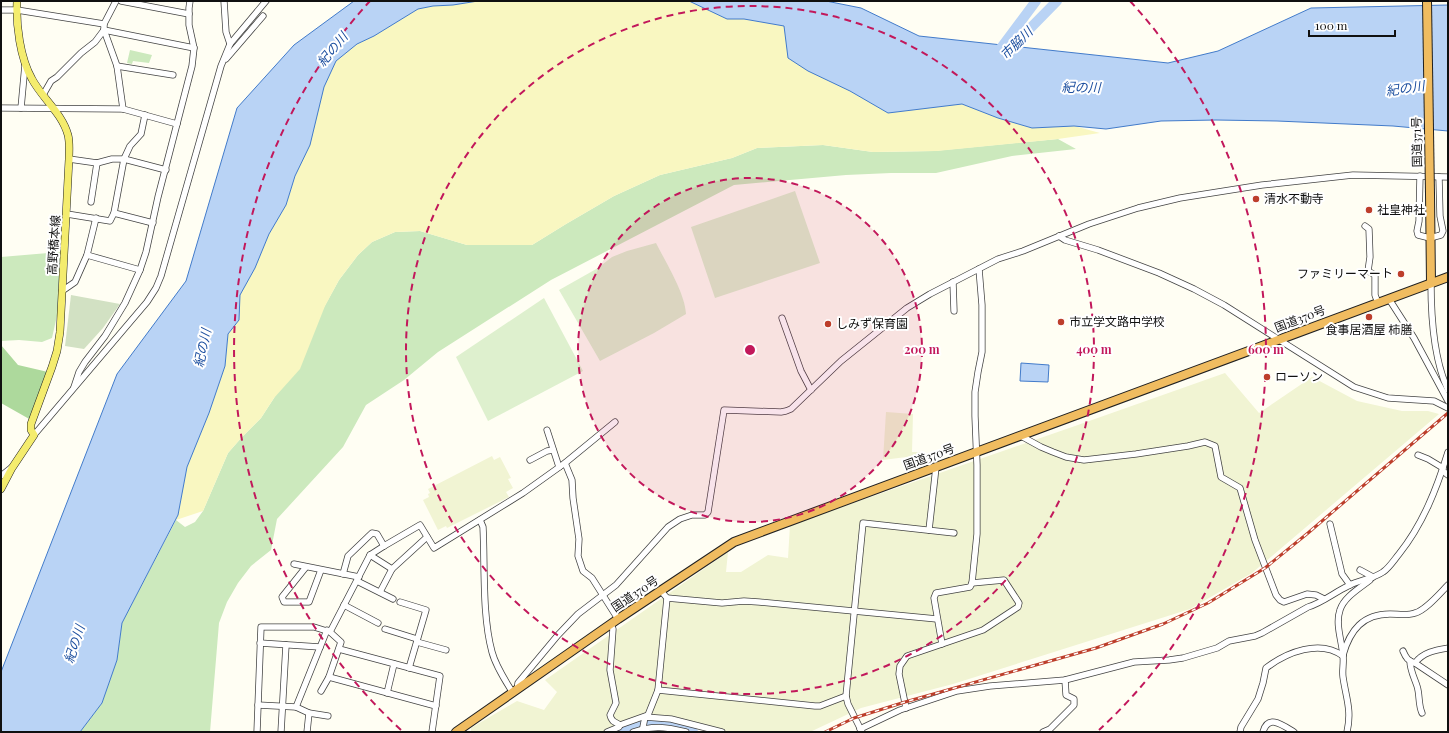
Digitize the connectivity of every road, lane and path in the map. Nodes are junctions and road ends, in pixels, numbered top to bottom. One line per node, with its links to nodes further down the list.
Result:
1 (18, 1): 9 (main road, 高野橋本線)
2 (116, 1): 12 (street)
3 (121, 1): 10 (street)
4 (190, 1): 10 (street)
5 (224, 1): 13 (street)
6 (266, 1): 13 (street)
7 (1427, 1): 40 (highway, 国道371号, bridge)
8 (1, 10): 9 (street)
9 (17, 10): 12 (street); 15 (main road, 高野橋本線)
10 (189, 14): 14 (street)
11 (263, 16): 17 (street)
12 (104, 27): 14 (street); 16 (street); 19 (street)
13 (230, 44): 17 (street)
14 (194, 48): 25 (street)
15 (25, 65): 19 (main road, 高野橋本線); 21 (street)
16 (116, 66): 18 (street); 23 (street)
17 (221, 66): 55 (street)
18 (173, 75)
19 (43, 95): 22 (main road, 高野橋本線)
20 (1, 108): 21 (street)
21 (21, 108): 22 (street)
22 (53, 108): 23 (street); 26 (main road, 高野橋本線)
23 (123, 109): 24 (street)
24 (145, 115): 25 (street); 27 (street)
25 (177, 124): 29 (street)
26 (69, 159): 28 (street); 35 (main road, 高野橋本線)
27 (124, 159): 28 (street); 29 (street); 34 (street)
28 (97, 163): 33 (street)
29 (166, 170): 37 (street)
30 (1420, 176): 31 (street); 39 (street); 40 (street)
31 (1439, 177): 32 (street); 40 (street)
32 (1448, 177)
33 (92, 202)
34 (114, 213): 36 (street); 37 (street)
35 (67, 214): 36 (street); 47 (main road, 高野橋本線)
36 (96, 218): 41 (street)
37 (153, 223): 43 (street)
38 (1365, 226): 49 (street)
39 (1059, 236): 42 (street); 52 (street)
40 (1430, 238): 46 (highway, 国道371号)
41 (87, 255): 43 (street); 47 (street)
42 (979, 268): 45 (street); 62 (street)
43 (140, 270): 55 (street)
44 (1448, 277): 46 (highway, 国道370号)
45 (954, 282): 50 (street); 53 (street)
46 (1431, 283): 48 (highway, 国道370号); 54 (street)
47 (62, 291): 59 (main road, 高野橋本線)
48 (1389, 299): 49 (highway, 国道370号); 56 (street)
49 (1378, 303): 52 (highway, 国道370号)
50 (954, 311)
51 (782, 318): 53 (street)
52 (1279, 340): 56 (street); 60 (highway, 国道370号)
53 (811, 390): 94 (street)
54 (1448, 390)
55 (73, 391): 59 (street)
56 (1448, 406)
57 (615, 422): 66 (street)
58 (547, 430): 61 (street)
59 (34, 435): 69 (main road)
60 (1021, 436): 62 (highway, 国道370号); 97 (street)
61 (553, 450): 65 (street); 67 (street)
62 (976, 452): 68 (highway, 国道370号); 89 (street)
63 (1448, 452): 70 (street)
64 (1418, 455): 70 (street)
65 (530, 460)
66 (565, 462): 67 (street); 94 (street)
67 (559, 467): 74 (street)
68 (936, 467): 76 (street); 92 (highway, 国道370号)
69 (12, 468): 71 (street); 72 (street); 73 (main road)
70 (1445, 471): 87 (street)
71 (1, 476)
72 (1, 480)
73 (1, 489)
74 (480, 520): 78 (street); 127 (street)
75 (1330, 524): 90 (street)
76 (929, 530): 77 (street); 100 (street)
77 (954, 533)
78 (427, 537): 79 (street); 83 (street)
79 (384, 546): 80 (street); 86 (street)
80 (370, 555): 83 (street); 88 (street)
81 (294, 564): 82 (street)
82 (306, 567): 84 (street); 84 (street)
83 (392, 569): 93 (street)
84 (321, 570): 86 (street)
85 (1360, 570): 87 (street)
86 (343, 574): 88 (street)
87 (1373, 577): 90 (street); 118 (street)
88 (358, 579): 93 (street); 99 (street)
89 (972, 583): 102 (street); 109 (street)
90 (1350, 584): 97 (street)
91 (1448, 585): 118 (street)
92 (661, 591): 95 (street); 101 (highway, 国道370号)
93 (380, 592): 96 (street)
94 (603, 595): 101 (street); 127 (street)
95 (668, 598): 100 (street); 125 (street)
96 (393, 599)
97 (1324, 599): 123 (street)
98 (400, 602): 107 (street)
99 (344, 605): 103 (street); 106 (street)
100 (854, 611): 102 (street); 129 (street)
101 (618, 619): 104 (highway, 国道370号)
102 (937, 619): 109 (street)
103 (378, 623)
104 (611, 624): 127 (highway, 国道370号); 138 (street)
105 (385, 629): 107 (street)
106 (328, 631): 108 (street); 111 (street); 114 (street)
107 (417, 640): 112 (street); 121 (street)
108 (260, 643): 110 (street); 130 (street)
109 (942, 644): 134 (street)
110 (286, 645): 111 (street); 131 (street)
111 (320, 647): 133 (street)
112 (434, 647): 115 (street); 117 (street)
113 (1448, 648): 119 (street)
114 (339, 649): 120 (street); 122 (street)
115 (446, 650)
116 (1403, 651): 119 (street)
117 (432, 654)
118 (1343, 656): 151 (street); 154 (street)
119 (1413, 662): 124 (street); 136 (street)
120 (394, 664): 121 (street); 128 (street)
121 (409, 668): 132 (street)
122 (328, 677): 126 (street); 128 (street)
123 (1065, 680): 134 (street); 150 (street)
124 (1448, 685)
125 (658, 690): 129 (street); 139 (street)
126 (321, 691)
127 (515, 692): 145 (highway, 国道370号)
128 (387, 693): 132 (street)
129 (846, 696): 140 (street)
130 (258, 705): 131 (street); 141 (street)
131 (283, 706): 133 (street); 142 (street)
132 (436, 706): 144 (street)
133 (296, 707): 135 (street)
134 (906, 708): 140 (street)
135 (309, 713): 137 (street); 143 (street)
136 (1422, 713)
137 (328, 716)
138 (620, 725): 139 (street); 146 (street)
139 (644, 725): 147 (street); 148 (street); 149 (street)
140 (861, 730)
141 (257, 732)
142 (281, 732)
143 (307, 732)
144 (432, 732)
145 (456, 732)
146 (607, 732)
147 (633, 732)
148 (686, 732)
149 (722, 732)
150 (1043, 732)
151 (1240, 732)
152 (1263, 732): 153 (street)
153 (1294, 732)
154 (1347, 732)

